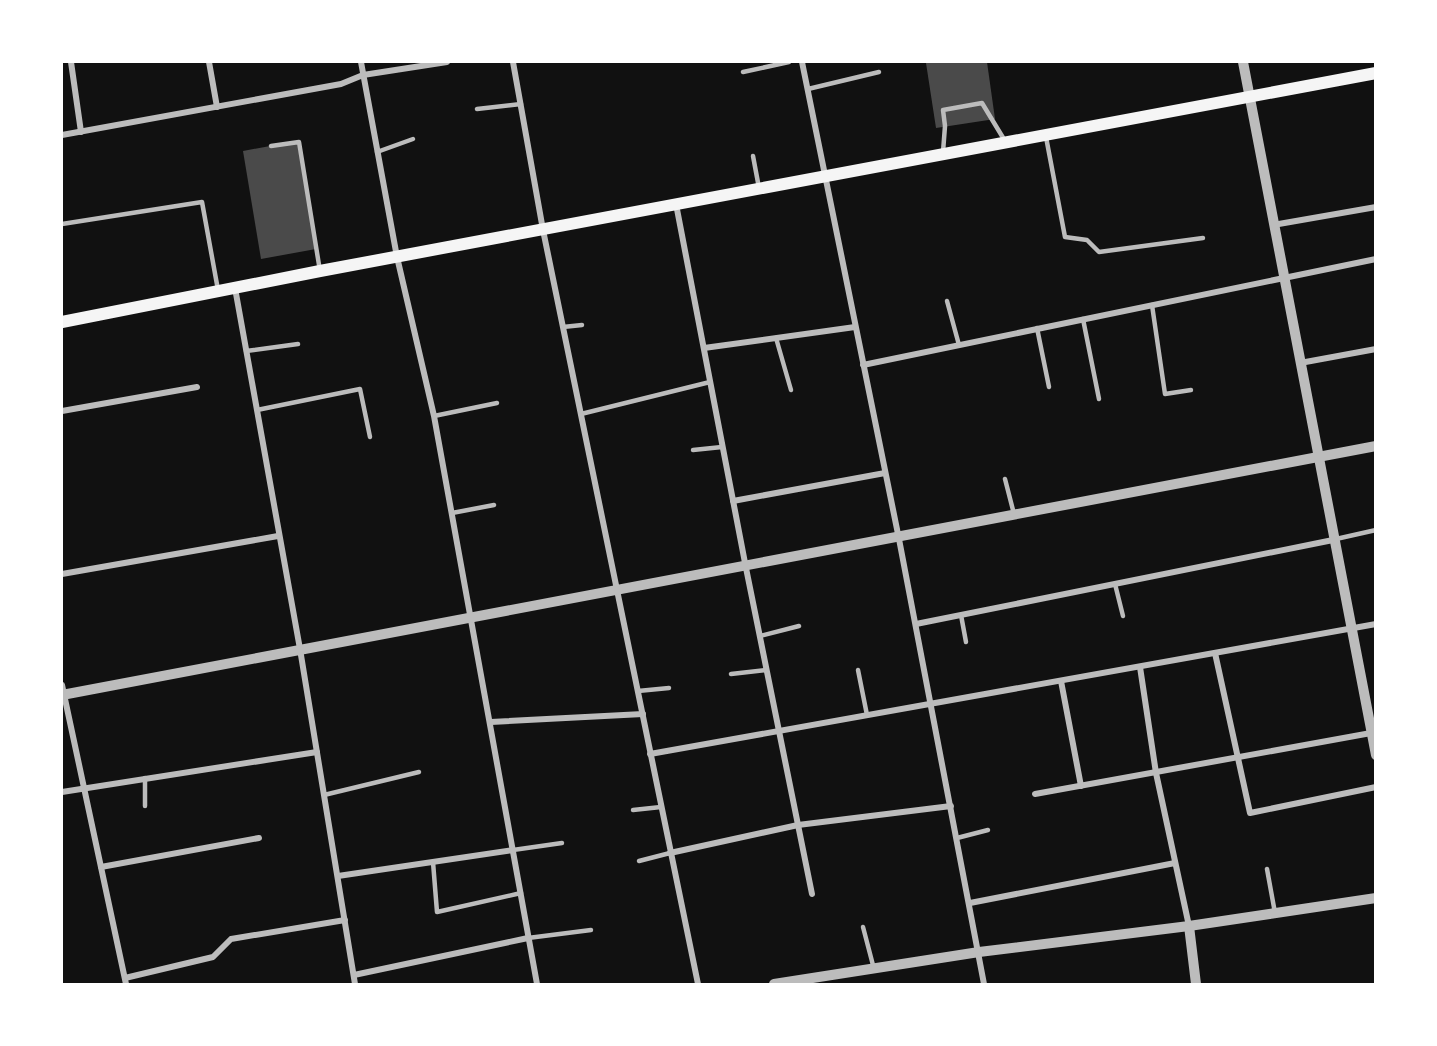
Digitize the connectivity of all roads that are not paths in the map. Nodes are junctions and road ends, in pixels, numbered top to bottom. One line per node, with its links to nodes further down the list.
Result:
1 (71, 62): 19 (street)
2 (209, 62): 17 (street)
3 (361, 62): 13 (street)
4 (438, 62): 5 (street); 13 (street)
5 (447, 62)
6 (513, 62): 16 (street)
7 (789, 62): 10 (lane)
8 (802, 62): 14 (street)
9 (1244, 62): 15 (street)
10 (743, 72)
11 (879, 72): 14 (lane)
12 (1376, 73): 15 (main road)
13 (363, 75): 17 (street); 25 (street)
14 (807, 89): 28 (street)
15 (1249, 98): 21 (main road); 33 (street)
16 (521, 104): 18 (lane); 34 (street)
17 (217, 107): 19 (street)
18 (477, 109)
19 (81, 132): 20 (street)
20 (62, 135)
21 (1045, 136): 23 (main road); 35 (lane)
22 (412, 139): 25 (lane)
23 (1006, 143): 26 (main road); 26 (lane)
24 (271, 146): 38 (lane)
25 (377, 152): 36 (street)
26 (943, 155): 28 (main road)
27 (753, 156): 29 (lane)
28 (824, 176): 29 (main road); 48 (street)
29 (759, 188): 30 (main road)
30 (676, 204): 34 (main road); 53 (street)
31 (1376, 207): 33 (street)
32 (62, 224): 41 (lane)
33 (1273, 225): 39 (street)
34 (543, 230): 36 (main road); 47 (street)
35 (1203, 238)
36 (397, 256): 38 (main road); 68 (street)
37 (1376, 259): 39 (street)
38 (320, 271): 40 (main road)
39 (1283, 278): 43 (street); 56 (street)
40 (235, 288): 41 (main road); 55 (street)
41 (218, 290): 45 (main road)
42 (947, 301): 52 (lane)
43 (1152, 305): 44 (street); 62 (lane)
44 (1083, 319): 49 (street); 63 (lane)
45 (62, 322)
46 (582, 325): 47 (lane)
47 (563, 327): 67 (street)
48 (855, 327): 50 (street); 57 (street)
49 (1037, 328): 52 (street); 60 (lane)
50 (776, 338): 53 (street); 61 (lane)
51 (298, 344): 55 (lane)
52 (959, 345): 57 (street)
53 (704, 348): 58 (street)
54 (1376, 349): 56 (street)
55 (246, 351): 65 (street)
56 (1299, 364): 73 (street)
57 (863, 365): 74 (street)
58 (710, 382): 67 (lane); 71 (street)
59 (197, 387): 66 (street)
60 (1049, 387)
61 (791, 390)
62 (1191, 390)
63 (1099, 399)
64 (497, 403): 68 (lane)
65 (257, 410): 69 (lane); 81 (street)
66 (62, 411)
67 (581, 414): 87 (street)
68 (434, 416): 78 (street)
69 (370, 437)
70 (1376, 446): 73 (street)
71 (722, 447): 72 (lane); 76 (street)
72 (693, 450)
73 (1317, 458): 79 (street); 83 (street)
74 (885, 473): 76 (street); 82 (street)
75 (1005, 478): 79 (lane)
76 (733, 501): 84 (street)
77 (494, 505): 78 (lane)
78 (452, 513): 90 (street)
79 (1015, 516): 82 (street)
80 (1376, 530): 83 (lane)
81 (278, 536): 85 (street); 97 (street)
82 (899, 539): 84 (street); 91 (street)
83 (1333, 540): 86 (street); 94 (street)
84 (746, 568): 87 (street); 95 (street)
85 (62, 574)
86 (1115, 584): 88 (street); 89 (lane)
87 (619, 592): 90 (street); 106 (street)
88 (961, 615): 91 (street); 96 (lane)
89 (1123, 616)
90 (472, 618): 97 (street); 111 (street)
91 (916, 624): 107 (street)
92 (1376, 624): 94 (street)
93 (799, 626): 95 (lane)
94 (1350, 629): 98 (street); 108 (street)
95 (760, 636): 100 (street)
96 (966, 642)
97 (300, 649): 105 (street); 114 (street)
98 (1215, 653): 99 (street); 117 (street)
99 (1140, 667): 103 (street); 119 (street)
100 (766, 669): 102 (lane); 112 (street)
101 (858, 670): 110 (lane)
102 (731, 674)
103 (1061, 681): 107 (street); 121 (street)
104 (669, 688): 106 (lane)
105 (62, 692): 123 (street)
106 (638, 692): 109 (street)
107 (931, 704): 110 (street); 128 (street)
108 (1371, 708): 113 (street)
109 (643, 714): 111 (street); 115 (street)
110 (867, 715): 112 (street)
111 (490, 722): 136 (street)
112 (779, 730): 115 (street); 131 (street)
113 (1371, 733): 116 (street); 117 (street)
114 (317, 752): 120 (street); 126 (street)
115 (650, 754): 129 (street)
116 (1376, 756)
117 (1238, 757): 119 (street); 122 (street)
118 (419, 772): 126 (lane)
119 (1156, 774): 121 (street); 140 (street)
120 (145, 778): 123 (street); 127 (lane)
121 (1081, 786): 125 (street)
122 (1376, 787)
123 (83, 788): 124 (street); 141 (street)
124 (62, 792)
125 (1035, 794)
126 (324, 795): 143 (street)
127 (145, 806)
128 (951, 806): 131 (street); 134 (street)
129 (661, 807): 130 (lane); 137 (street)
130 (633, 810)
131 (798, 825): 137 (street); 145 (street)
132 (988, 830): 134 (lane)
133 (259, 838): 141 (street)
134 (957, 838): 147 (street)
135 (562, 843): 136 (lane)
136 (513, 850): 139 (street); 144 (street)
137 (670, 853): 138 (lane); 160 (street)
138 (639, 861)
139 (433, 862): 143 (street); 144 (lane)
140 (1175, 863): 147 (street); 150 (street)
141 (100, 867): 157 (street)
142 (1267, 869): 148 (lane)
143 (338, 876): 149 (street)
144 (521, 893): 153 (street)
145 (812, 894)
146 (1376, 898): 148 (street)
147 (970, 903): 154 (street)
148 (1275, 913): 150 (street)
149 (345, 920): 156 (street); 157 (street)
150 (1189, 926): 154 (street); 163 (street)
151 (863, 927): 155 (lane)
152 (591, 930): 153 (lane)
153 (528, 938): 156 (street); 159 (street)
154 (979, 952): 155 (street); 162 (street)
155 (874, 969): 161 (street)
156 (354, 975): 158 (street)
157 (125, 981)
158 (355, 984)
159 (537, 984)
160 (699, 984)
161 (776, 984)
162 (984, 984)
163 (1196, 984)

